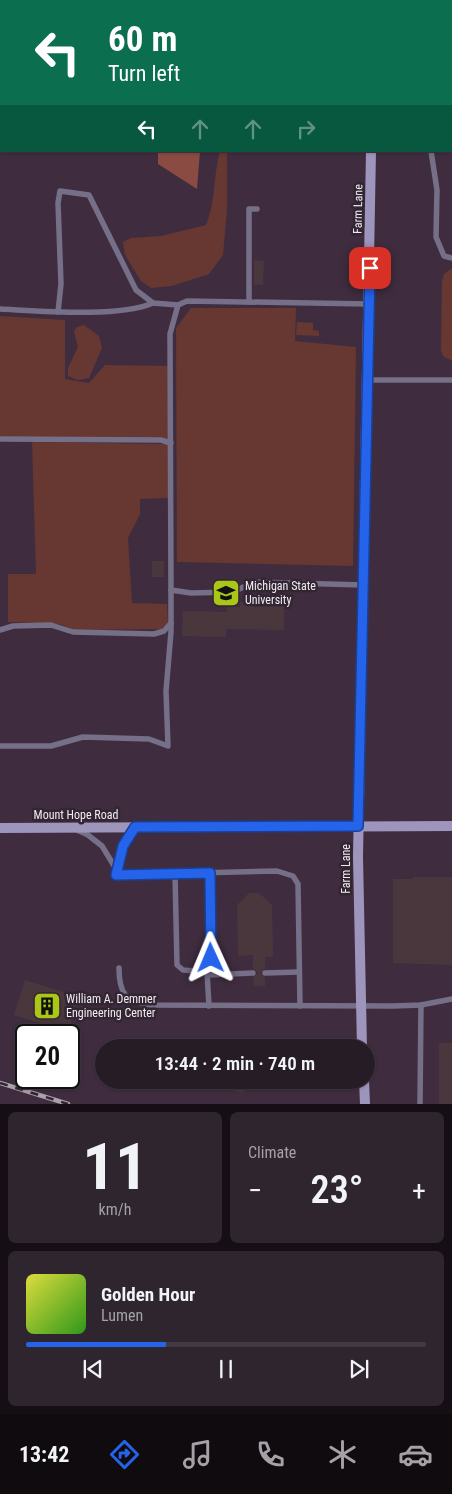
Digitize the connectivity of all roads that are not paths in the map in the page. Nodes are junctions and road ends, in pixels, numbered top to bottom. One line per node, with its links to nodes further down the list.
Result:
1 (371, 152): 7 (street, Farm Lane)
2 (431, 152): 4 (lane)
3 (257, 209): 5 (lane)
4 (452, 258)
5 (249, 302): 7 (lane); 8 (lane)
6 (153, 303): 8 (lane); 10 (lane); 10 (lane)
7 (369, 304): 11 (street, Farm Lane)
8 (178, 305): 14 (lane)
9 (0, 309): 10 (lane)
10 (58, 312)
11 (368, 380): 12 (lane); 15 (street, Farm Lane)
12 (452, 380)
13 (0, 439): 14 (lane)
14 (170, 443): 16 (lane)
15 (364, 586): 16 (lane); 20 (street, Farm Lane)
16 (171, 590): 17 (lane)
17 (171, 623): 18 (lane); 19 (lane)
18 (0, 630)
19 (0, 746)
20 (358, 826): 21 (street, Mount Hope Road); 22 (street, Mount Hope Road); 37 (street, Farm Lane)
21 (452, 826)
22 (135, 827): 24 (street, Mount Hope Road); 25 (lane)
23 (0, 828): 24 (street, Mount Hope Road)
24 (72, 828): 25 (lane)
25 (116, 869): 27 (lane)
26 (210, 873): 27 (lane); 29 (lane); 30 (lane)
27 (175, 874): 30 (lane)
28 (119, 968): 35 (lane)
29 (299, 972): 32 (lane); 36 (lane)
30 (207, 973): 31 (lane); 35 (lane)
31 (253, 973)
32 (265, 973)
33 (452, 1000): 34 (lane)
34 (421, 1005): 37 (lane); 41 (lane)
35 (210, 1006): 36 (lane)
36 (300, 1006): 37 (lane)
37 (359, 1006): 38 (street, Farm Lane)
38 (361, 1039)
39 (364, 1089): 40 (street)
40 (365, 1104)
41 (420, 1104)

